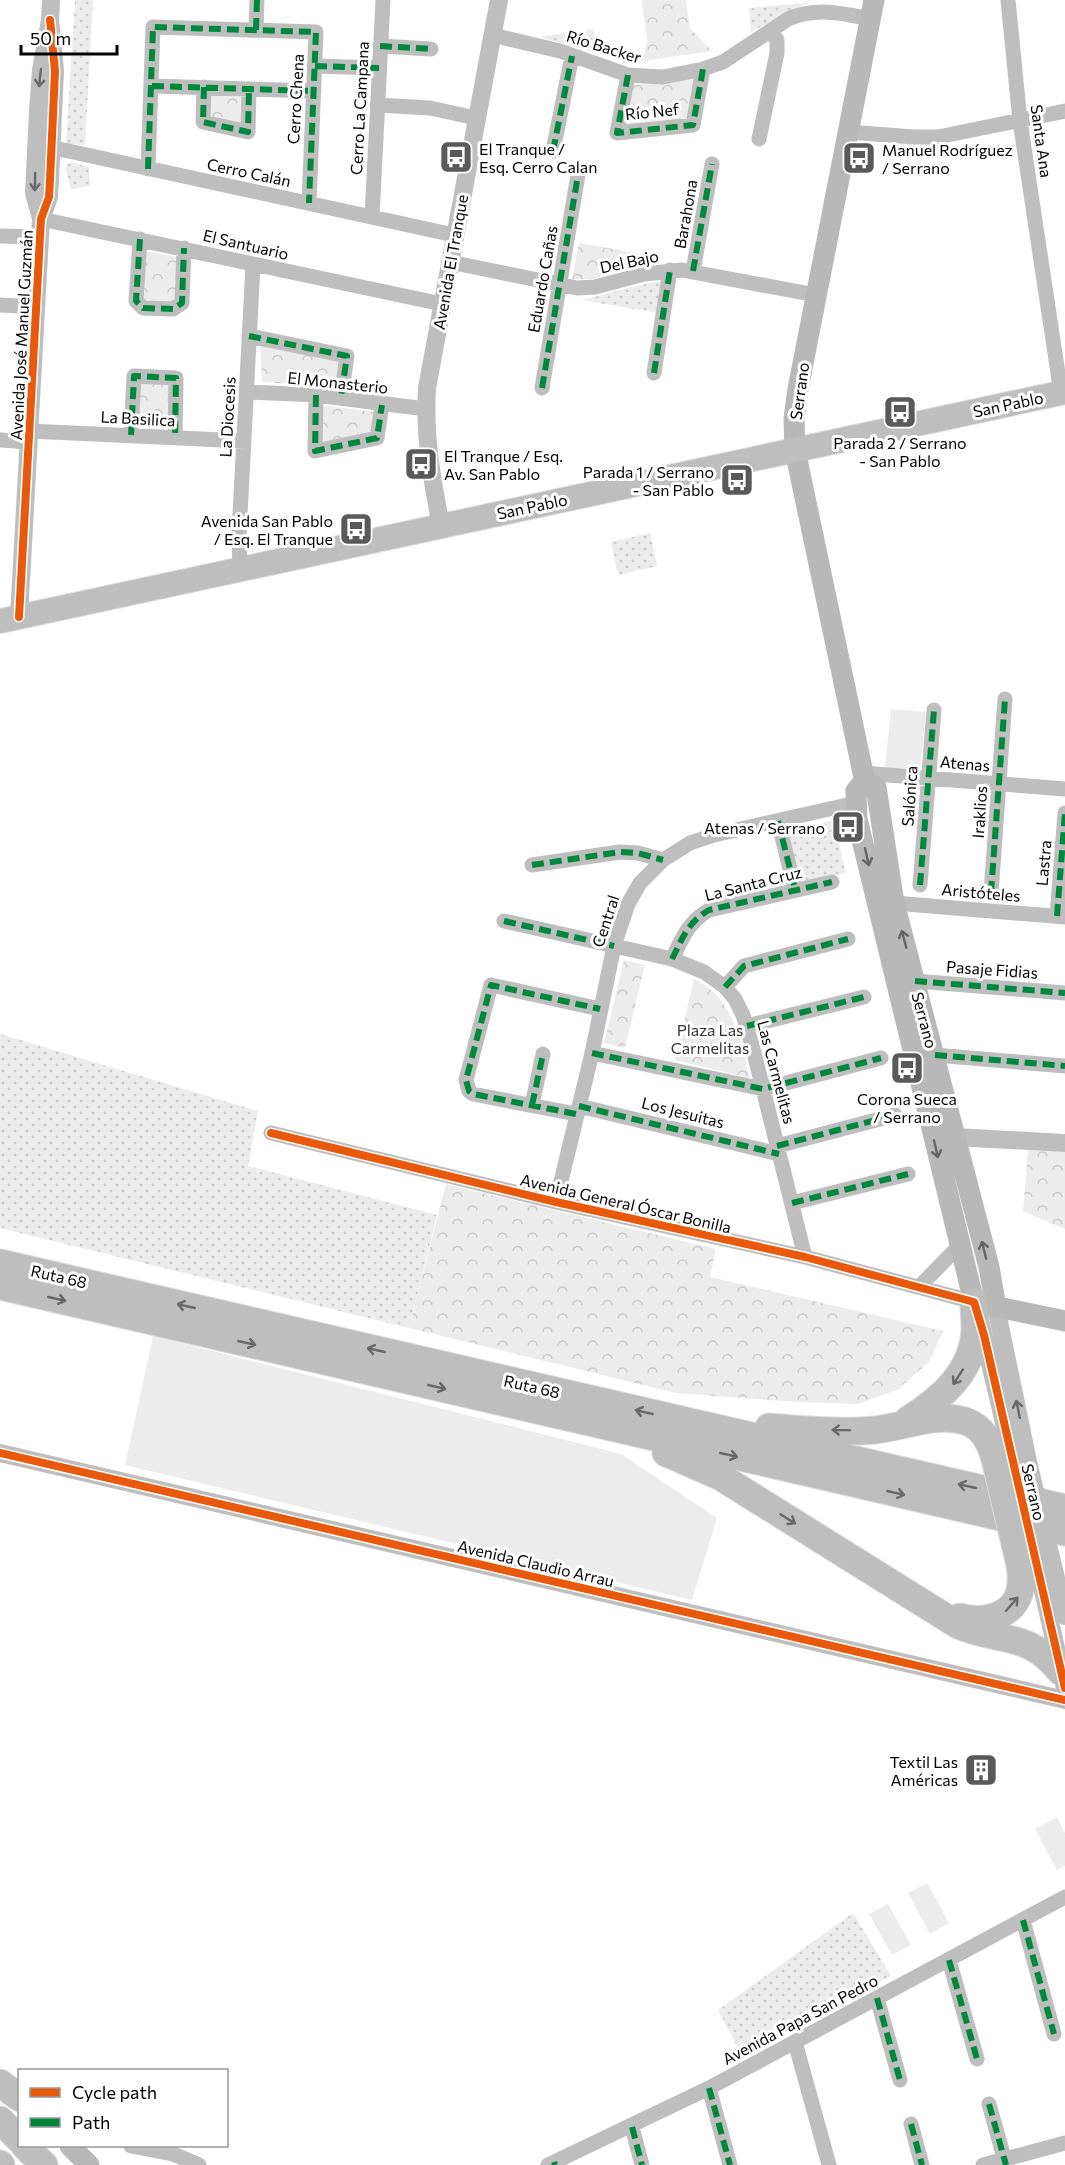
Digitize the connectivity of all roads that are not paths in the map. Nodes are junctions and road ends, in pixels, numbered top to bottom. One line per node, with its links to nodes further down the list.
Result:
1 (51, 0): 27 (street, Avenida José Manuel Guzmán)
2 (258, 0): 7 (street)
3 (382, 0): 10 (street, Cerro La Campana)
4 (499, 0): 9 (street, Avenida El Tranque)
5 (1008, 0): 24 (street, Santa Ana)
6 (872, 10): 8 (street, Río Backer); 25 (main road, Serrano)
7 (256, 30): 13 (street, Cerro Chena); 17 (street)
8 (771, 31): 15 (street, Río Backer); 26 (street)
9 (492, 35): 12 (street, Río Backer); 23 (street, Avenida El Tranque)
10 (380, 46): 11 (street); 14 (street, Cerro La Campana)
11 (431, 49)
12 (572, 56): 16 (street, Río Backer); 28 (street)
13 (315, 66): 14 (street); 20 (street, Cerro Chena)
14 (379, 68): 21 (street, Cerro La Campana)
15 (703, 69): 16 (street, Río Backer); 16 (street, Río Nef)
16 (628, 75)
17 (152, 86): 18 (street); 30 (street)
18 (204, 87): 19 (street); 19 (street)
19 (249, 89): 20 (street)
20 (314, 92): 32 (street, Cerro Chena)
21 (377, 105): 23 (street); 33 (street, Cerro La Campana)
22 (1065, 111): 24 (street)
23 (476, 118): 35 (street, Avenida El Tranque)
24 (1020, 121): 25 (street); 52 (street, Santa Ana)
25 (848, 132): 44 (main road, Serrano)
26 (759, 139)
27 (44, 145): 30 (street, Cerro Calán); 34 (street, Avenida José Manuel Guzmán)
28 (553, 152)
29 (712, 164): 42 (street, Barahona)
30 (148, 169): 32 (street, Cerro Calán)
31 (578, 175): 43 (street, Eduardo Cañas)
32 (309, 203): 33 (street, Cerro Calán)
33 (372, 217): 35 (street, Cerro Calán)
34 (40, 228): 36 (street, El Santuario); 37 (street, El Santuario); 47 (street, Avenida José Manuel Guzmán)
35 (454, 235): 39 (street, Avenida El Tranque)
36 (0, 236)
37 (140, 239): 38 (street, El Santuario); 38 (street)
38 (184, 248): 40 (street, El Santuario)
39 (450, 262): 43 (street, Del Bajo); 45 (street, Avenida El Tranque)
40 (254, 265): 45 (street, El Santuario); 48 (street, La Diocesis)
41 (670, 270): 42 (street, Del Bajo); 43 (street, Del Bajo); 49 (street, Barahona)
42 (693, 271): 44 (street, Del Bajo)
43 (559, 285): 50 (street, Eduardo Cañas)
44 (816, 295): 62 (main road, Serrano)
45 (442, 304): 56 (street, Avenida El Tranque)
46 (0, 305): 47 (street)
47 (36, 307): 58 (street, Avenida José Manuel Guzmán)
48 (249, 336): 51 (street, La Diocesis); 54 (street)
49 (654, 373)
50 (542, 388)
51 (247, 392): 53 (street, El Monasterio); 61 (street, La Diocesis)
52 (1063, 392): 62 (main road, San Pablo)
53 (316, 394): 54 (street, El Monasterio); 55 (street)
54 (341, 397): 55 (street, El Monasterio)
55 (382, 405): 56 (street, El Monasterio)
56 (426, 409): 63 (street, Avenida El Tranque)
57 (131, 435): 58 (street, La Basilica); 59 (street, La Basilica); 59 (street)
58 (29, 436): 60 (street, La Basilica); 65 (street, Avenida José Manuel Guzmán)
59 (175, 438): 61 (street, La Basilica)
60 (0, 440)
61 (244, 441): 64 (street, La Diocesis)
62 (795, 450): 63 (main road, San Pablo); 68 (main road, Serrano)
63 (441, 526): 64 (main road, San Pablo)
64 (240, 570): 65 (main road, San Pablo)
65 (10, 619)
66 (1005, 699): 70 (street, Iraklios)
67 (934, 710): 69 (street, Salónica)
68 (863, 777): 69 (street, Atenas); 72 (main road, Serrano); 81 (main road, Serrano)
69 (928, 777): 70 (street, Atenas); 78 (street, Salónica)
70 (999, 783): 71 (street, Atenas); 80 (street, Iraklios)
71 (1065, 789)
72 (856, 803): 74 (street, Central); 109 (main road, Serrano, one-way to 109)
73 (1065, 813): 82 (street, Lastra)
74 (778, 821): 75 (street, Central); 79 (street)
75 (663, 860): 76 (street); 85 (street, Central)
76 (532, 865)
77 (832, 882): 79 (street, La Santa Cruz)
78 (920, 885)
79 (795, 890): 86 (street, La Santa Cruz)
80 (991, 893)
81 (894, 903): 82 (street, Aristóteles); 87 (main road, Serrano, one-way to 81)
82 (1061, 917)
83 (504, 921): 85 (street, Las Carmelitas)
84 (848, 939): 88 (street)
85 (614, 946): 86 (street, Las Carmelitas); 91 (street, Central)
86 (672, 959): 88 (street, Las Carmelitas)
87 (915, 981): 89 (street, Pasaje Fidias); 95 (main road, Serrano)
88 (725, 987): 92 (street, Las Carmelitas)
89 (1065, 993)
90 (864, 997): 92 (street)
91 (600, 1009): 93 (street, Central); 99 (street, Los Jesuitas)
92 (747, 1026): 98 (street, Las Carmelitas)
93 (592, 1053): 98 (street); 100 (street, Central)
94 (543, 1054): 99 (street)
95 (934, 1055): 97 (street); 103 (main road, Serrano)
96 (881, 1058): 98 (street)
97 (1065, 1066)
98 (763, 1089): 105 (street, Las Carmelitas)
99 (532, 1106): 100 (street, Los Jesuitas)
100 (578, 1110): 105 (street, Los Jesuitas); 107 (street, Central)
101 (895, 1115): 105 (street, Los Jesuitas)
102 (271, 1133): 107 (street, Avenida General Óscar Bonilla)
103 (955, 1137): 104 (street); 114 (main road, Serrano, one-way to 103)
104 (1065, 1143)
105 (778, 1150): 108 (street, Las Carmelitas)
106 (908, 1173): 108 (street)
107 (556, 1202): 110 (street, Avenida General Óscar Bonilla)
108 (792, 1203): 110 (street, Las Carmelitas)
109 (960, 1245): 113 (street); 114 (main road, Serrano)
110 (805, 1257): 113 (street, Avenida General Óscar Bonilla)
111 (0, 1263): 118 (highway, Ruta 68, one-way to 111)
112 (0, 1286): 117 (highway, Ruta 68, one-way to 117)
113 (919, 1287): 114 (street, Avenida General Óscar Bonilla)
114 (985, 1304): 115 (main road, Avenida General Óscar Bonilla); 116 (main road, Avenida General Óscar Bonilla); 119 (highway, one-way to 119); 121 (street, Serrano)
115 (1065, 1321)
116 (1065, 1336)
117 (544, 1412): 123 (highway, Ruta 68, one-way to 123); 125 (highway, one-way to 125)
118 (685, 1421): 119 (highway, one-way to 118); 122 (highway, Ruta 68, one-way to 118)
119 (899, 1425): 121 (highway)
120 (0, 1454): 128 (street, Avenida Claudio Arrau)
121 (1012, 1462): 124 (highway, bridge); 124 (street, Serrano, bridge)
122 (1065, 1509)
123 (1065, 1532)
124 (1034, 1554): 125 (highway, one-way to 124); 126 (street, Serrano); 127 (street, Serrano)
125 (939, 1611): 127 (highway)
126 (1065, 1616)
127 (1063, 1679)
128 (1065, 1700)
129 (1065, 1897): 130 (street, Avenida Papa San Pedro)
130 (1023, 1920): 131 (street, Avenida Papa San Pedro); 133 (street)
131 (949, 1960): 132 (street, Avenida Papa San Pedro); 135 (street)
132 (877, 1998): 134 (street, Avenida Papa San Pedro); 137 (street)
133 (1054, 2034)
134 (795, 2042): 139 (street, Avenida Papa San Pedro); 158 (street)
135 (977, 2059)
136 (0, 2075): 140 (main road)
137 (900, 2080)
138 (0, 2083): 141 (highway)
139 (709, 2088): 145 (street, Avenida Papa San Pedro); 157 (street)
140 (18, 2095)
141 (18, 2096)
142 (989, 2104): 151 (street)
143 (0, 2120): 146 (highway)
144 (911, 2124): 159 (street)
145 (632, 2127): 152 (street, Avenida Papa San Pedro); 156 (street)
146 (18, 2138)
147 (1065, 2143): 151 (street)
148 (27, 2147): 153 (highway)
149 (72, 2147): 154 (main road)
150 (140, 2147): 155 (street)
151 (1005, 2162): 160 (street)
152 (552, 2164)
153 (44, 2165)
154 (88, 2165)
155 (200, 2165)
156 (642, 2165)
157 (730, 2165)
158 (829, 2165)
159 (922, 2165)
160 (983, 2165)

